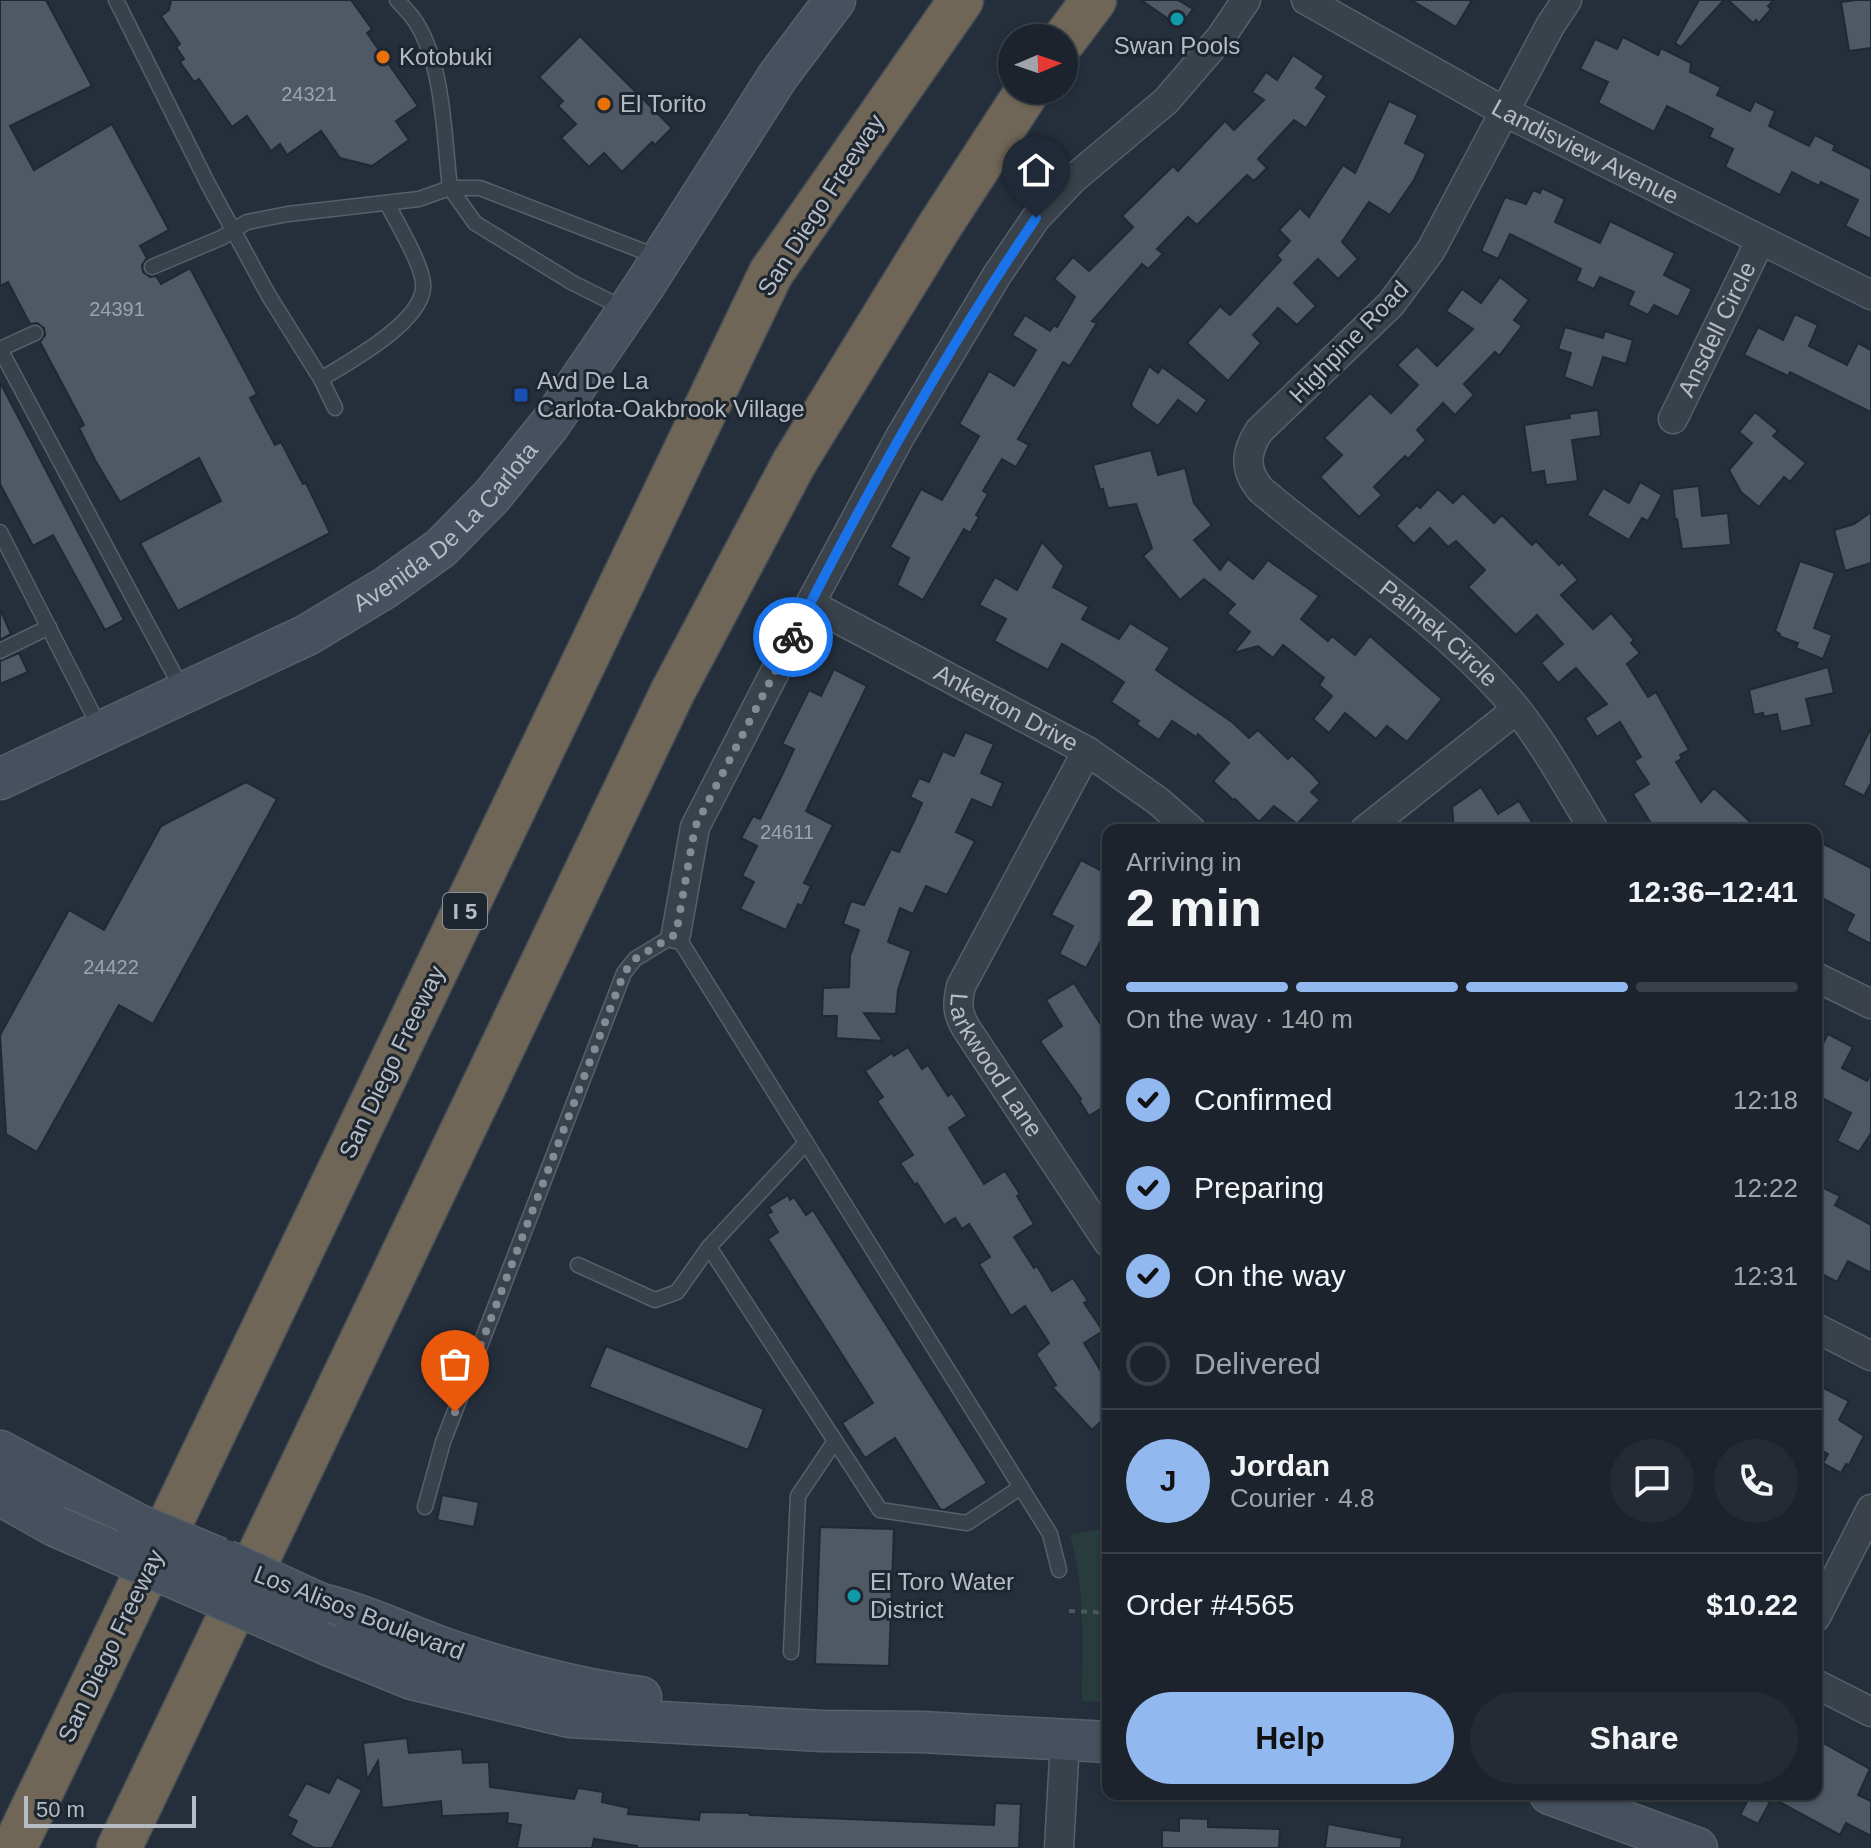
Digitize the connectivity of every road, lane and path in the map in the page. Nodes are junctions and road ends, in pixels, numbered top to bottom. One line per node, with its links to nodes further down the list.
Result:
1 (116, 0): 14 (lane)
2 (397, 0): 12 (lane)
3 (835, 0): 16 (main road, Avenida De La Carlota)
4 (961, 0): 64 (highway, San Diego Freeway / I 5)
5 (1094, 0): 9 (highway)
6 (1246, 0): 27 (street)
7 (1306, 0): 11 (street, Landisview Avenue)
8 (1567, 0): 11 (street, Highpine Road)
9 (1076, 24)
10 (1019, 104): 65 (highway)
11 (1505, 112): 15 (street, Landisview Avenue); 25 (street, Highpine Road)
12 (450, 188): 13 (lane); 16 (lane); 19 (lane)
13 (387, 203): 14 (lane); 22 (lane)
14 (233, 231): 17 (lane); 22 (lane)
15 (1760, 241): 18 (street, Landisview Avenue); 24 (street, Ansdell Circle)
16 (662, 258): 19 (main road, Avenida De La Carlota)
17 (152, 267)
18 (1871, 295)
19 (628, 310): 30 (main road, Avenida De La Carlota)
20 (35, 333): 21 (lane)
21 (0, 349): 30 (lane)
22 (321, 379): 23 (lane)
23 (335, 408)
24 (1673, 419)
25 (1248, 470): 31 (street, Palmek Circle)
26 (0, 532): 28 (lane)
27 (810, 604): 33 (street, Ankerton Drive); 38 (street)
28 (49, 627): 29 (lane); 32 (lane)
29 (0, 651)
30 (184, 693): 32 (main road, Avenida De La Carlota)
31 (1516, 710): 36 (street); 37 (street, Palmek Circle)
32 (102, 732): 34 (main road, Avenida De La Carlota)
33 (1087, 751): 35 (street, Ankerton Drive); 42 (street, Larkwood Lane)
34 (0, 779)
35 (1184, 824)
36 (1373, 824)
37 (1590, 824)
38 (676, 934): 41 (lane); 51 (lane)
39 (1822, 980): 40 (street)
40 (1871, 1004)
41 (806, 1143): 43 (lane); 49 (lane)
42 (1102, 1233)
43 (709, 1247): 44 (lane); 47 (lane)
44 (578, 1265)
45 (1822, 1331): 46 (street)
46 (1871, 1356)
47 (835, 1441): 49 (lane); 57 (lane)
48 (0, 1451): 60 (main road, Los Alisos Boulevard, bridge)
49 (1021, 1487): 53 (lane)
50 (0, 1495): 60 (main road, Los Alisos Boulevard, bridge)
51 (425, 1507)
52 (1871, 1509): 54 (street)
53 (1059, 1570)
54 (1822, 1605)
55 (1069, 1611): 56 (path)
56 (1102, 1614)
57 (791, 1652)
58 (1822, 1687): 59 (street)
59 (1871, 1712)
60 (736, 1725): 61 (main road, Los Alisos Boulevard)
61 (1065, 1741): 62 (main road, Los Alisos Boulevard); 66 (street)
62 (1102, 1742)
63 (1566, 1800): 67 (main road)
64 (14, 1848)
65 (119, 1848)
66 (1059, 1848)
67 (1697, 1848)

